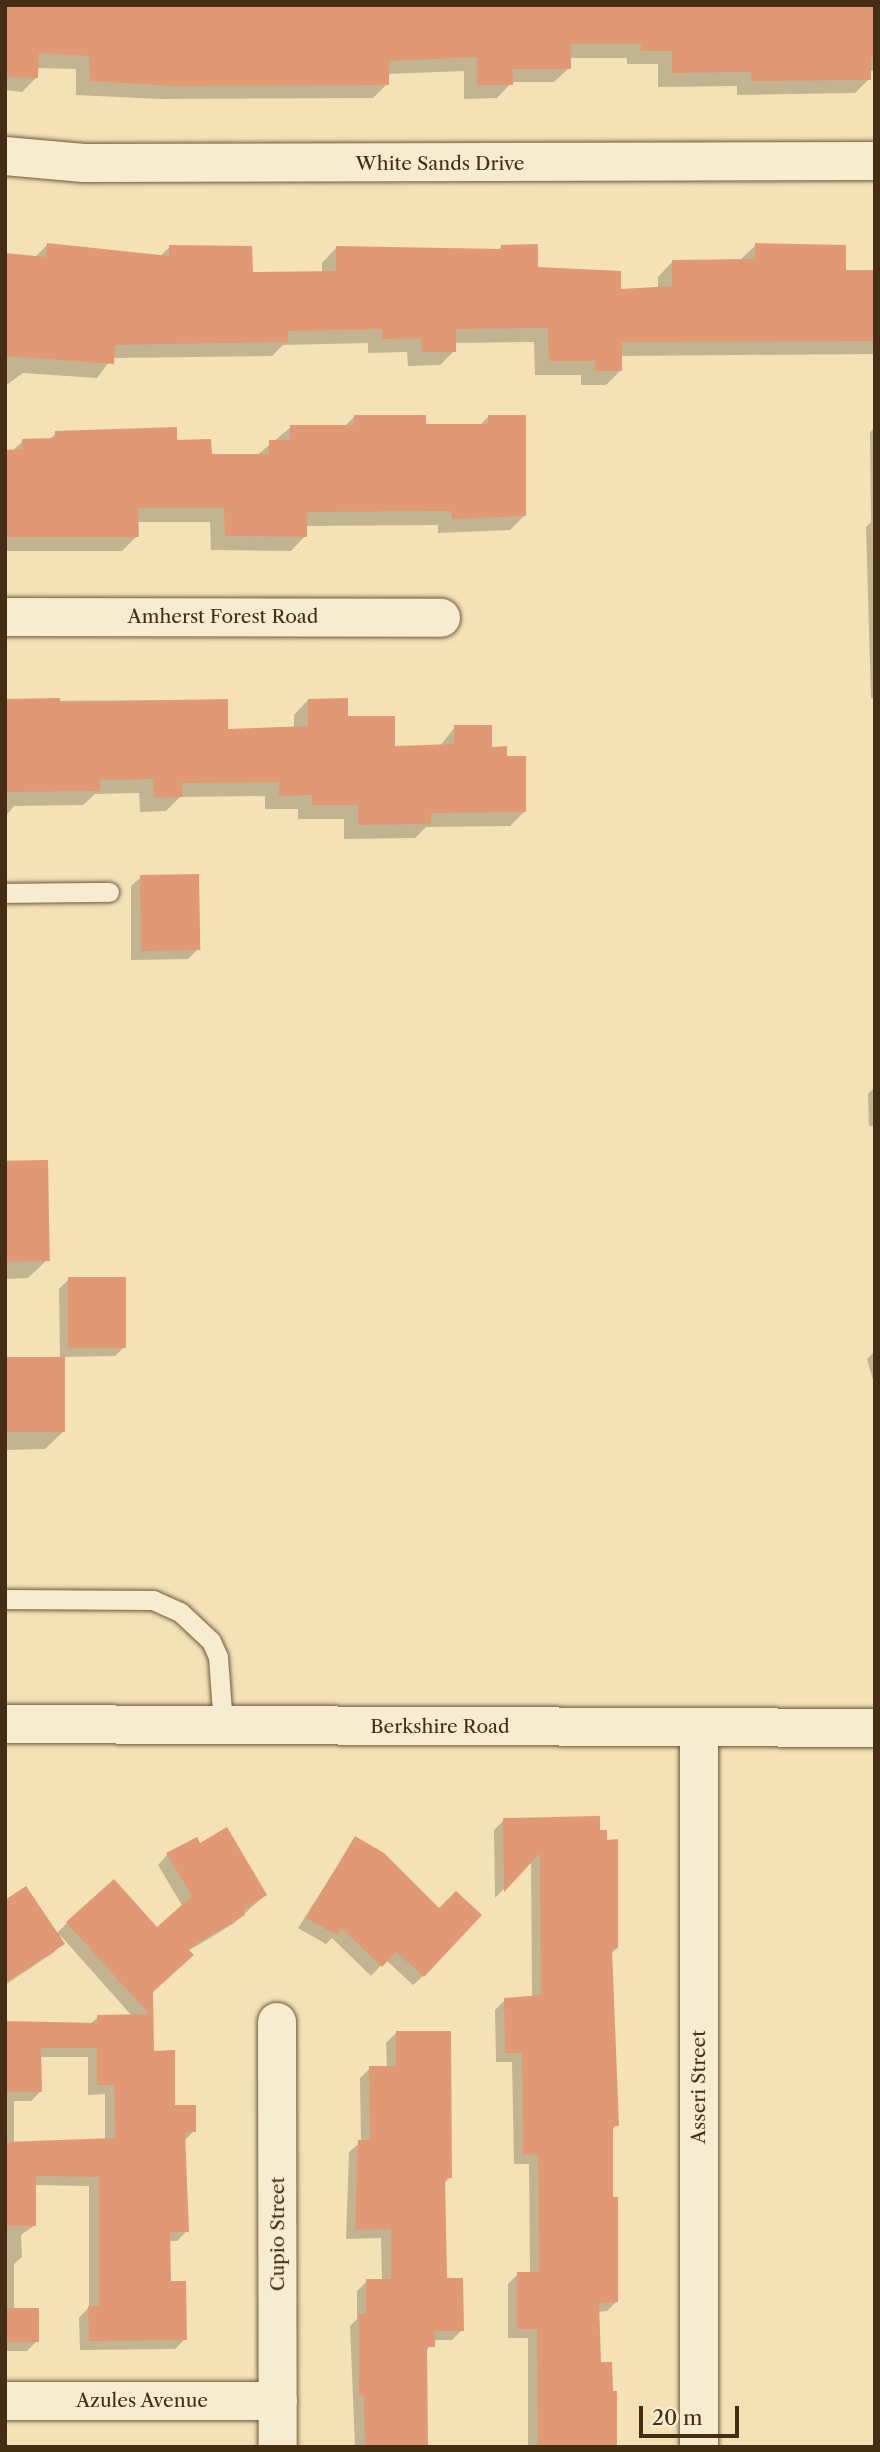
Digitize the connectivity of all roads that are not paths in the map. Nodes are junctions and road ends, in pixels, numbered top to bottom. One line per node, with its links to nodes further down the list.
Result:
1 (5, 156): 2 (street, White Sands Drive)
2 (875, 161)
3 (5, 617): 4 (street, Amherst Forest Road)
4 (441, 618)
5 (5, 892): 6 (lane)
6 (109, 892)
7 (5, 1599): 9 (lane)
8 (5, 1724): 9 (street, Berkshire Road)
9 (223, 1726): 10 (street, Berkshire Road)
10 (699, 1728): 11 (street, Berkshire Road); 16 (street, Asseri Street)
11 (875, 1728)
12 (277, 2022): 14 (street, Cupio Street)
13 (5, 2401): 14 (street, Azules Avenue)
14 (278, 2401): 15 (street, Cupio Street)
15 (278, 2447)
16 (699, 2447)

